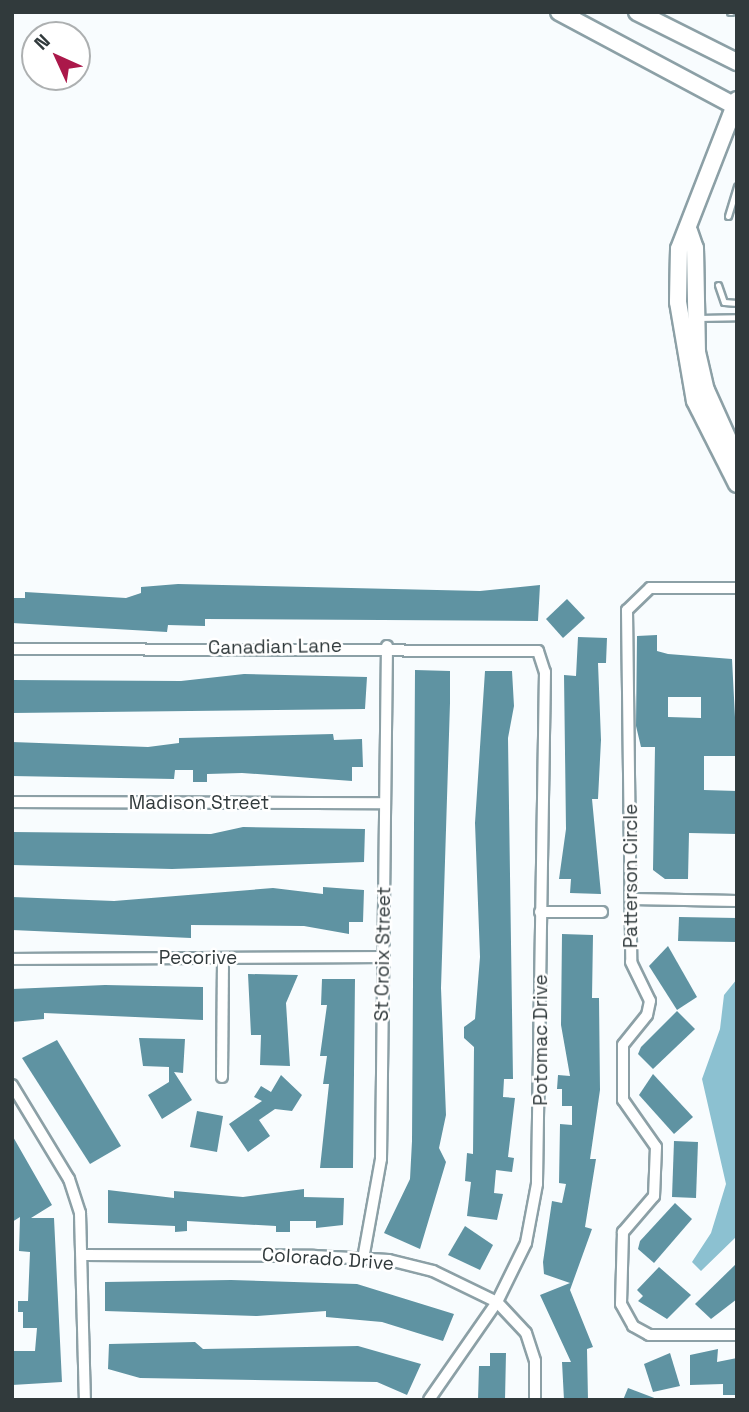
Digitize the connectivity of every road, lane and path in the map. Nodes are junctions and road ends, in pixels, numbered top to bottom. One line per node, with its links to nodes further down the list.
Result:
1 (559, 12): 4 (street)
2 (637, 12): 3 (street)
3 (737, 62)
4 (736, 104): 10 (street)
5 (737, 186): 6 (lane)
6 (729, 216)
7 (719, 285): 8 (lane)
8 (737, 303)
9 (737, 317): 10 (lane)
10 (685, 319): 11 (street); 12 (street)
11 (737, 459)
12 (737, 484)
13 (737, 588): 19 (street, Patterson Circle)
14 (387, 646): 15 (street, Canadian Lane); 16 (street, Canadian Lane); 18 (street, St Croix Street)
15 (12, 649)
16 (538, 651): 21 (street, Potomac Drive)
17 (12, 802): 18 (street, Madison Street)
18 (385, 803): 23 (street, St Croix Street)
19 (632, 899): 20 (street); 31 (street, Patterson Circle)
20 (737, 901)
21 (540, 912): 22 (street); 30 (street, Potomac Drive)
22 (602, 912)
23 (383, 957): 24 (street, Pecorive); 29 (street, St Croix Street)
24 (222, 958): 25 (street, Pecorive); 26 (street)
25 (12, 959)
26 (222, 1077)
27 (12, 1085): 28 (street)
28 (82, 1255): 29 (street, Colorado Drive); 32 (street)
29 (363, 1259): 30 (street, Colorado Drive)
30 (497, 1302): 33 (street, Potomac Drive); 34 (street, Colorado Drive)
31 (737, 1335)
32 (85, 1400)
33 (429, 1400)
34 (535, 1400)

